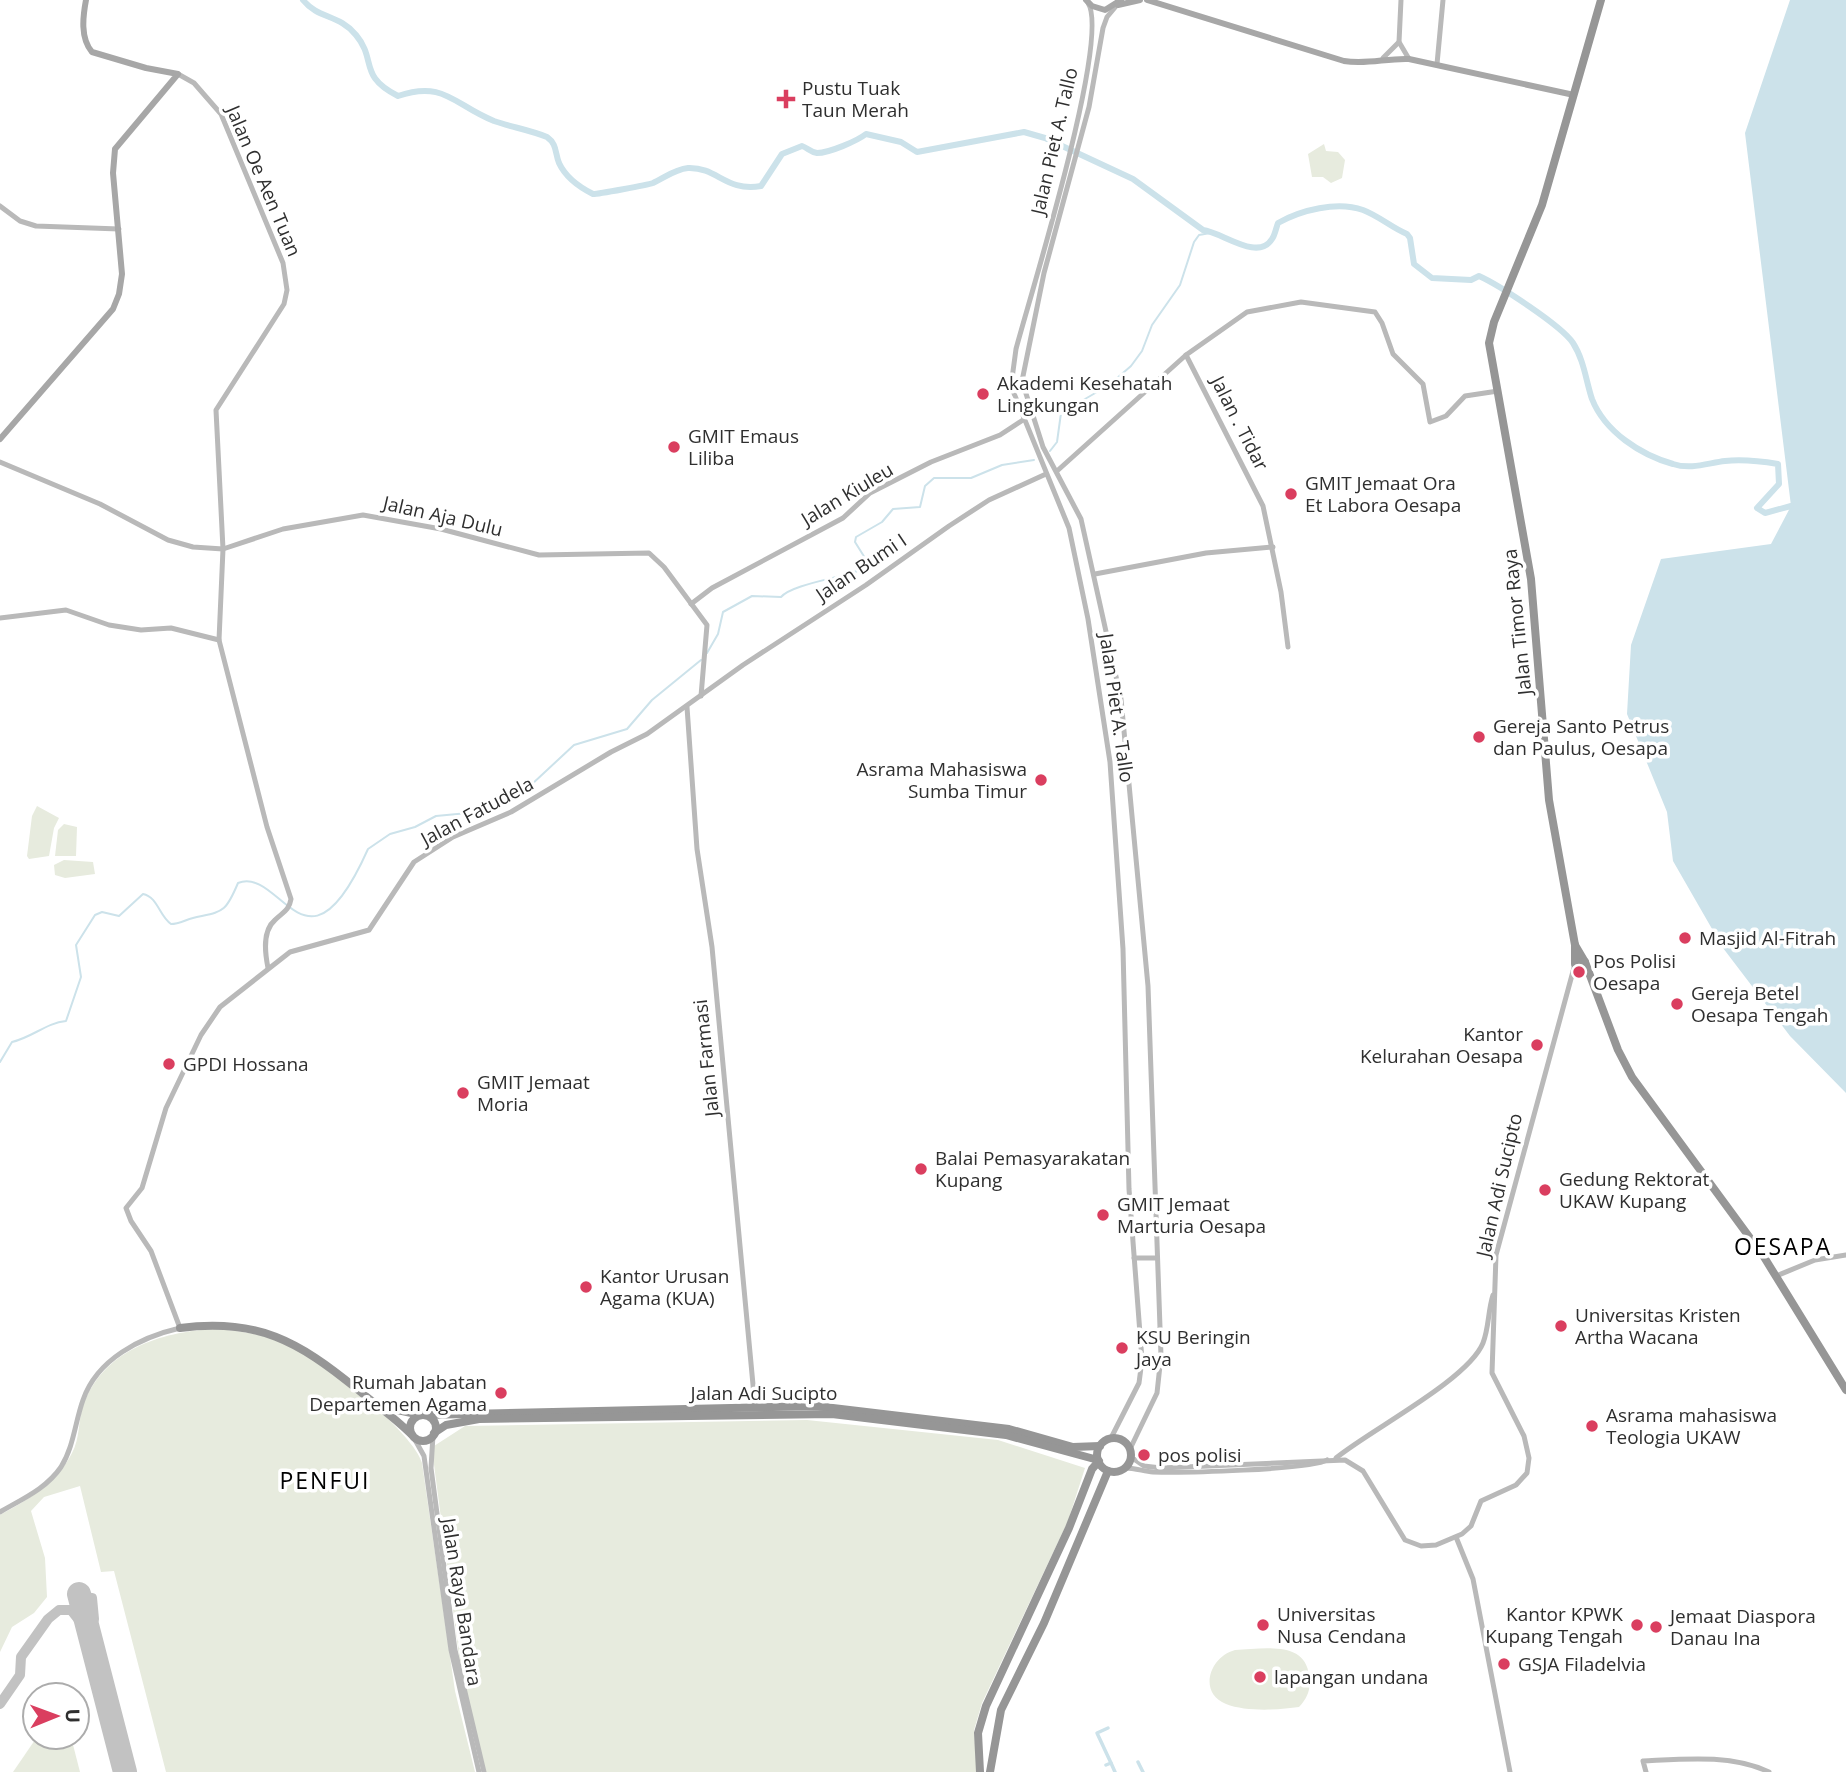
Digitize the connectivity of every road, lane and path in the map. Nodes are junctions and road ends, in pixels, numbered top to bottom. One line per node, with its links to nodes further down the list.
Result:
1 (86, 0): 13 (main road)
2 (1086, 0): 8 (main road); 15 (street, Jalan Piet A. Tallo)
3 (1140, 0): 8 (main road)
4 (1147, 0): 10 (main road)
5 (1401, 0): 9 (street)
6 (1443, 0): 12 (street)
7 (1601, 0): 14 (highway, Jalan Timor Raya)
8 (1119, 2): 15 (street, Jalan Piet A. Tallo)
9 (1399, 42): 10 (street); 11 (street)
10 (1383, 58): 11 (main road)
11 (1409, 59): 12 (main road)
12 (1437, 64): 14 (main road)
13 (178, 74): 17 (main road); 28 (street, Jalan Oe Aen Tuan)
14 (1574, 95): 19 (highway, Jalan Timor Raya)
15 (1062, 191): 20 (street, Jalan Piet A. Tallo); 22 (street, Jalan Piet A. Tallo)
16 (0, 206): 17 (street)
17 (119, 229): 21 (main road)
18 (1186, 355): 19 (street); 25 (street); 27 (street, Jalan . Tidar)
19 (1498, 391): 40 (highway, Jalan Timor Raya)
20 (1023, 420): 23 (street, Jalan Piet A. Tallo); 30 (street, Jalan Kiuleu)
21 (0, 439)
22 (1044, 449): 23 (street); 25 (street, Jalan Piet A. Tallo)
23 (1038, 456): 26 (street, Jalan Piet A. Tallo)
24 (0, 462): 28 (street, Jalan Aja Dulu)
25 (1057, 471): 29 (street, Jalan Piet A. Tallo)
26 (1046, 474): 35 (street, Jalan Piet A. Tallo); 36 (street, Jalan Bumi I)
27 (1273, 547): 29 (street); 34 (street, Jalan . Tidar)
28 (223, 549): 30 (street, Jalan Aja Dulu); 32 (street, Jalan Oe Aen Tuan)
29 (1095, 574): 33 (street, Jalan Piet A. Tallo)
30 (691, 604): 36 (street, Jalan Aja Dulu)
31 (0, 618): 32 (street)
32 (219, 640): 43 (street, Jalan Oe Aen Tuan)
33 (1110, 647): 35 (street); 38 (street, Jalan Piet A. Tallo)
34 (1288, 647)
35 (1093, 650): 39 (street, Jalan Piet A. Tallo)
36 (701, 696): 37 (street, Jalan Fatudela)
37 (687, 707): 43 (street, Jalan Fatudela); 52 (street, Jalan Farmasi)
38 (1122, 728): 39 (street); 46 (street, Jalan Piet A. Tallo)
39 (1106, 730): 45 (street, Jalan Piet A. Tallo)
40 (1575, 945): 41 (highway, Jalan Timor Raya); 42 (highway)
41 (1585, 962): 42 (highway); 47 (highway, Jalan Timor Raya)
42 (1575, 964): 48 (street, Jalan Adi Sucipto)
43 (268, 968): 49 (street, Jalan Fatudela)
44 (1846, 1255): 47 (street)
45 (1134, 1258): 46 (street); 58 (street, Jalan Piet A. Tallo)
46 (1157, 1258): 60 (street, Jalan Piet A. Tallo)
47 (1776, 1276): 50 (highway, Jalan Timor Raya)
48 (1495, 1293): 61 (street); 66 (street, Jalan Adi Sucipto)
49 (180, 1328): 51 (highway); 65 (street)
50 (1846, 1390)
51 (381, 1406): 54 (highway, Jalan Adi Sucipto); 57 (highway)
52 (755, 1406): 53 (highway, Jalan Adi Sucipto); 55 (highway, Jalan Adi Sucipto)
53 (587, 1413): 54 (highway, Jalan Adi Sucipto); 55 (highway, Jalan Adi Sucipto); 56 (highway, Jalan Adi Sucipto)
54 (423, 1415): 56 (highway); 57 (highway)
55 (875, 1416): 59 (highway, Jalan Adi Sucipto); 62 (highway, Jalan Adi Sucipto)
56 (434, 1434): 57 (highway); 67 (street, Jalan Raya Bandara)
57 (413, 1436): 67 (street, Jalan Raya Bandara)
58 (1111, 1438): 59 (highway); 60 (highway)
59 (1100, 1446): 62 (highway)
60 (1131, 1453): 61 (street); 63 (highway)
61 (1333, 1458): 63 (street); 66 (street)
62 (1099, 1461): 64 (highway); 68 (highway)
63 (1125, 1468): 64 (highway)
64 (1108, 1471): 69 (highway)
65 (0, 1512)
66 (1455, 1537): 73 (street)
67 (464, 1705): 70 (street, Jalan Raya Bandara)
68 (979, 1760): 69 (highway); 71 (highway)
69 (991, 1761): 72 (highway)
70 (481, 1772)
71 (980, 1772)
72 (990, 1772)
73 (1510, 1772)
74 (1646, 1772): 75 (street)
75 (1769, 1772)

